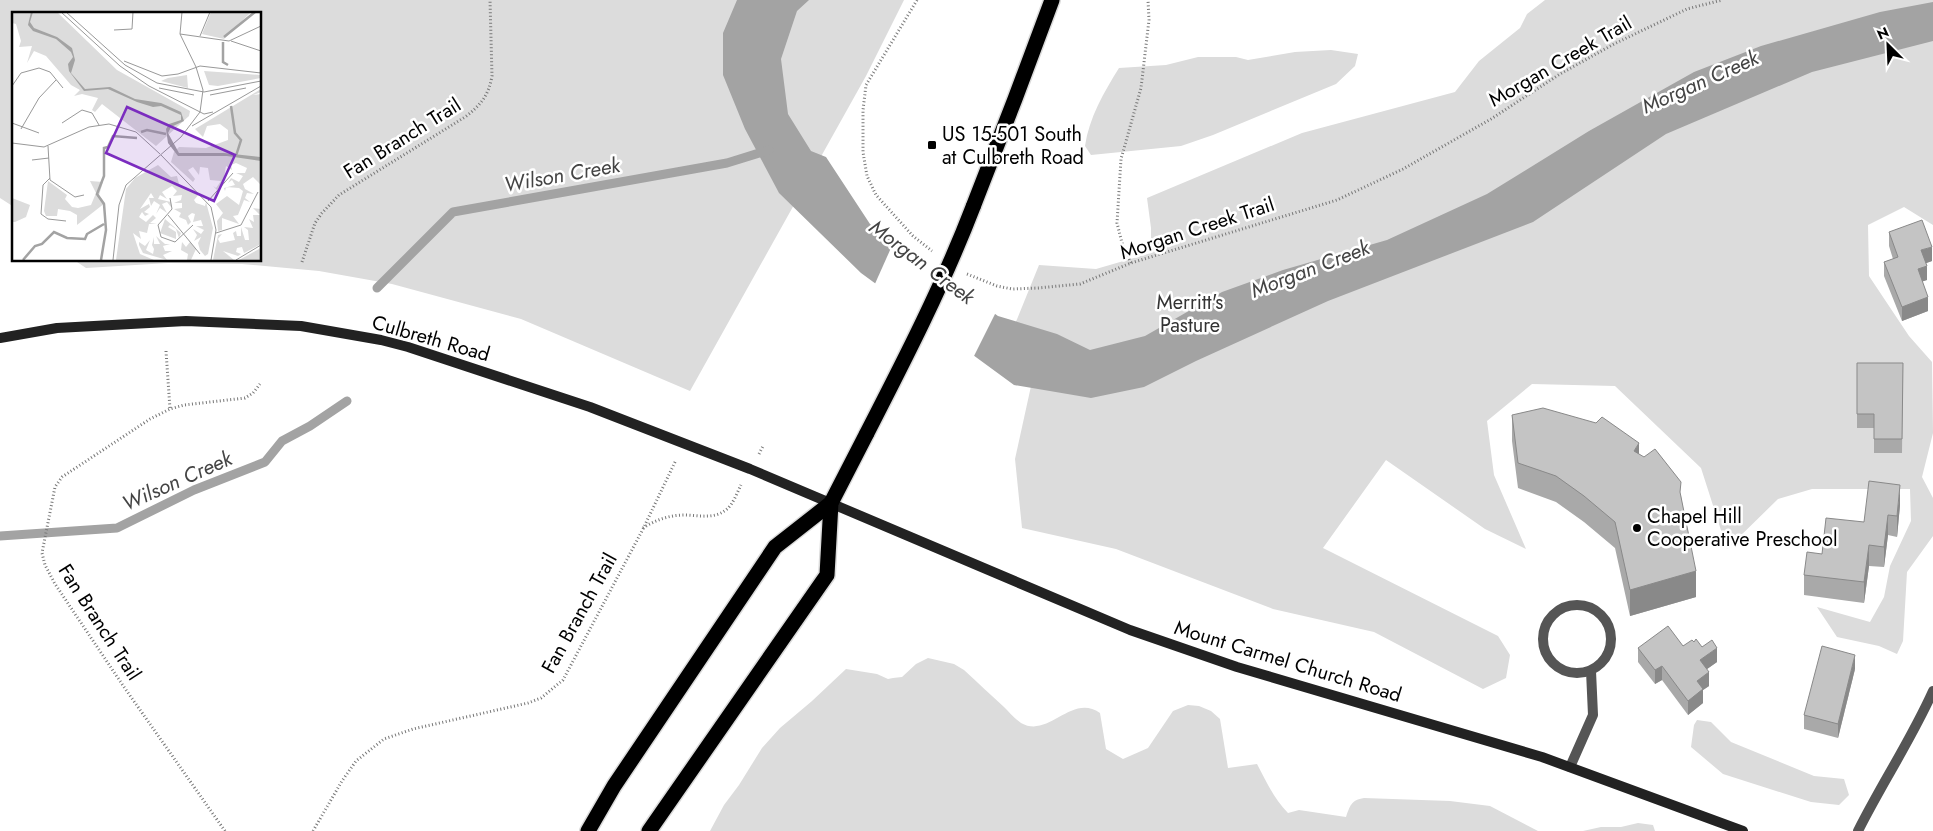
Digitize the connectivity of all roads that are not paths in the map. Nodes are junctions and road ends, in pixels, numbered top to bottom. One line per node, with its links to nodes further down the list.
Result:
1 (1052, 0): 3 (highway, bridge)
2 (0, 338): 3 (main road, Culbreth Road)
3 (831, 503): 6 (main road, Mount Carmel Church Road); 7 (highway); 8 (highway)
4 (1591, 671): 4 (street); 6 (street)
5 (1933, 691): 10 (street)
6 (1570, 767): 9 (main road, Mount Carmel Church Road)
7 (588, 831)
8 (649, 831)
9 (1743, 831)
10 (1858, 831)

